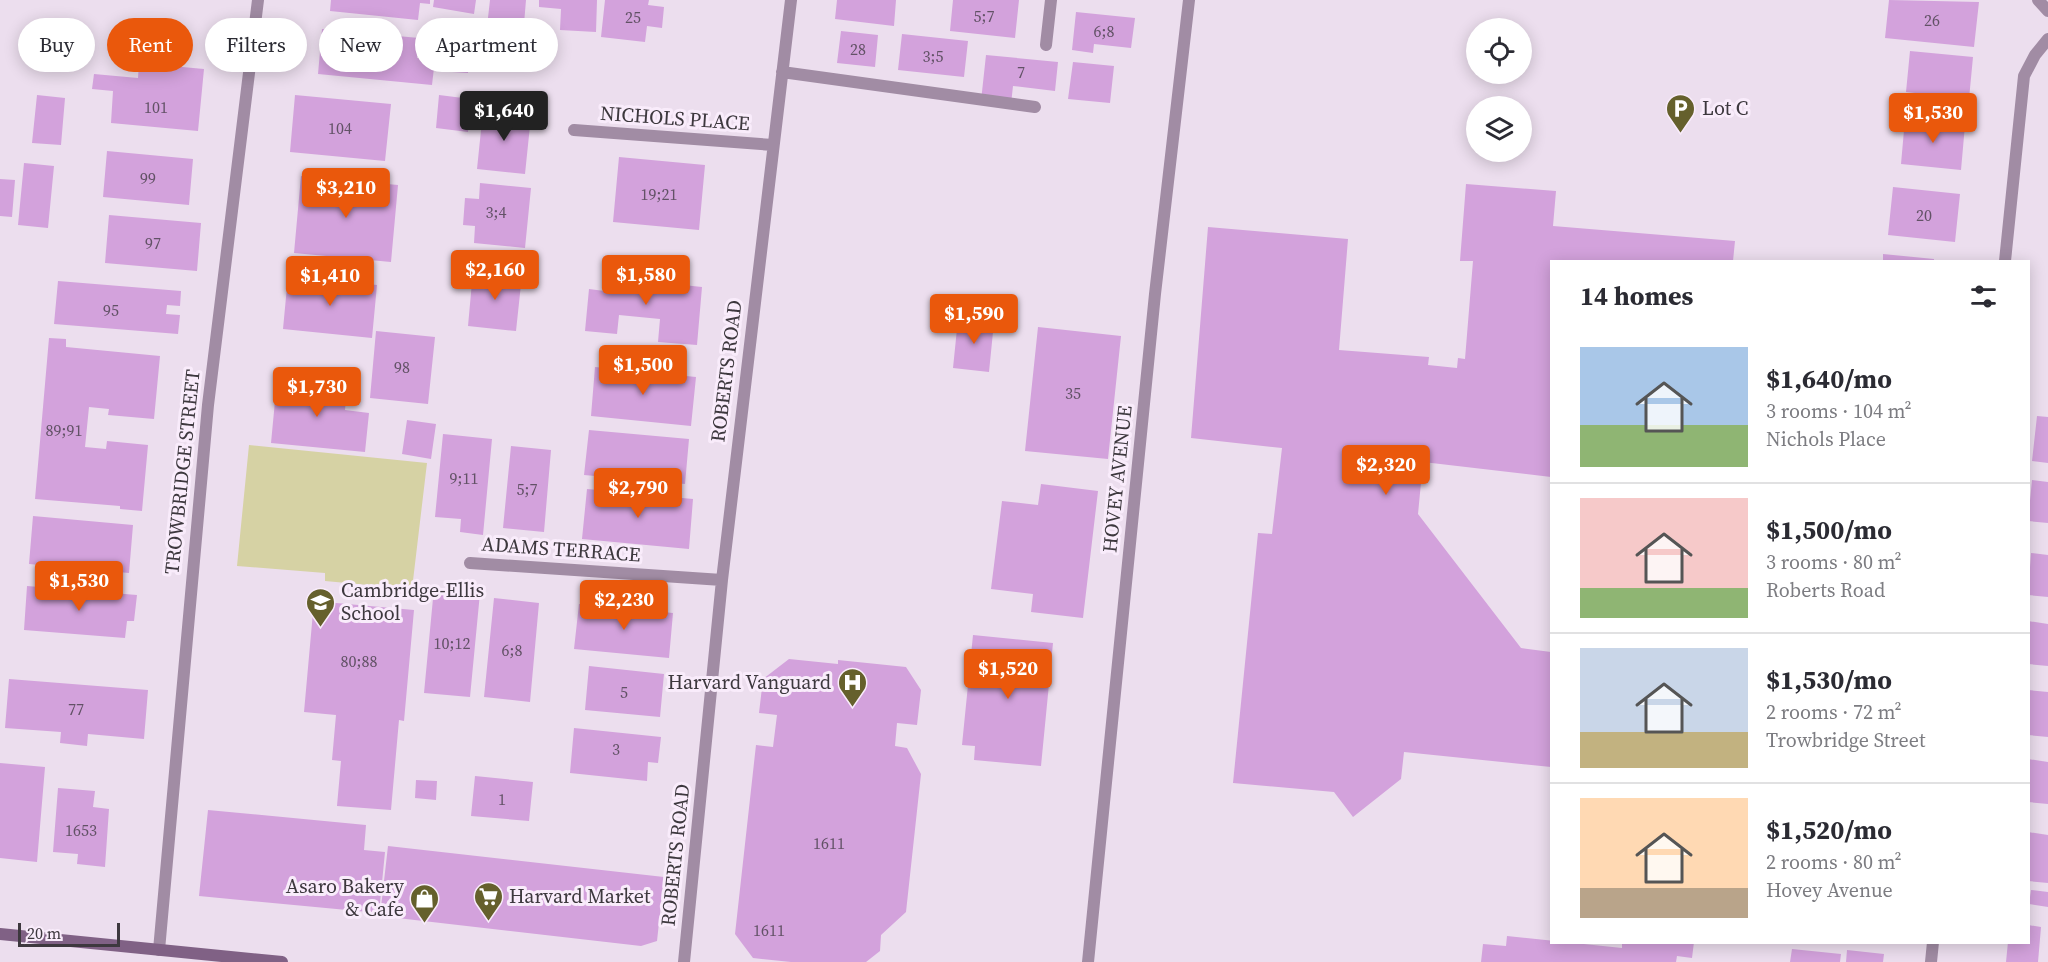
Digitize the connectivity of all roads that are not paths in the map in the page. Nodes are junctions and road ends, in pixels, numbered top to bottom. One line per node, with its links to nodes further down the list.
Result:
1 (258, 0): 18 (street, TROWBRIDGE STREET)
2 (790, 0): 9 (street, ROBERTS ROAD)
3 (1051, 0): 8 (street)
4 (1189, 0): 21 (street, HOVEY AVENUE)
5 (2038, 0): 6 (street)
6 (2048, 11)
7 (2048, 39): 13 (street)
8 (1046, 45)
9 (782, 72): 10 (street); 12 (street, ROBERTS ROAD)
10 (1035, 107)
11 (574, 130): 12 (street, NICHOLS PLACE)
12 (773, 145): 15 (street, ROBERTS ROAD)
13 (2005, 260)
14 (470, 563): 15 (street, ADAMS TERRACE)
15 (722, 580): 20 (street, ROBERTS ROAD)
16 (0, 934): 18 (main road)
17 (1933, 944): 22 (street)
18 (159, 950): 19 (main road)
19 (282, 962)
20 (684, 962)
21 (1088, 962)
22 (1931, 962)

